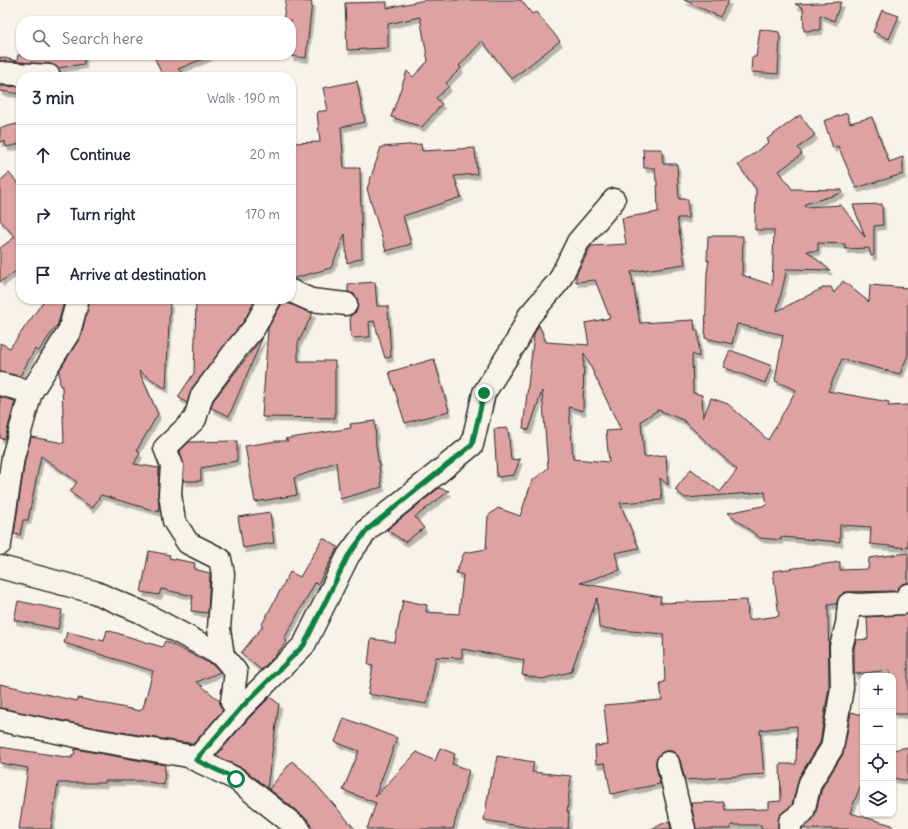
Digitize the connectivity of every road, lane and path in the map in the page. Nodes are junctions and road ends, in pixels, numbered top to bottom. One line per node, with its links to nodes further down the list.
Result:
1 (0, 73): 2 (street)
2 (16, 74)
3 (614, 200): 14 (street)
4 (296, 293): 7 (street)
5 (77, 304): 9 (street)
6 (267, 304): 13 (street)
7 (346, 304)
8 (0, 384): 9 (street)
9 (31, 392): 10 (street)
10 (0, 544)
11 (0, 567): 13 (street)
12 (908, 595): 20 (street)
13 (223, 656): 14 (street)
14 (240, 709): 16 (street)
15 (0, 720): 16 (street)
16 (196, 760): 18 (street)
17 (668, 763): 19 (street)
18 (299, 829)
19 (684, 829)
20 (790, 829)

